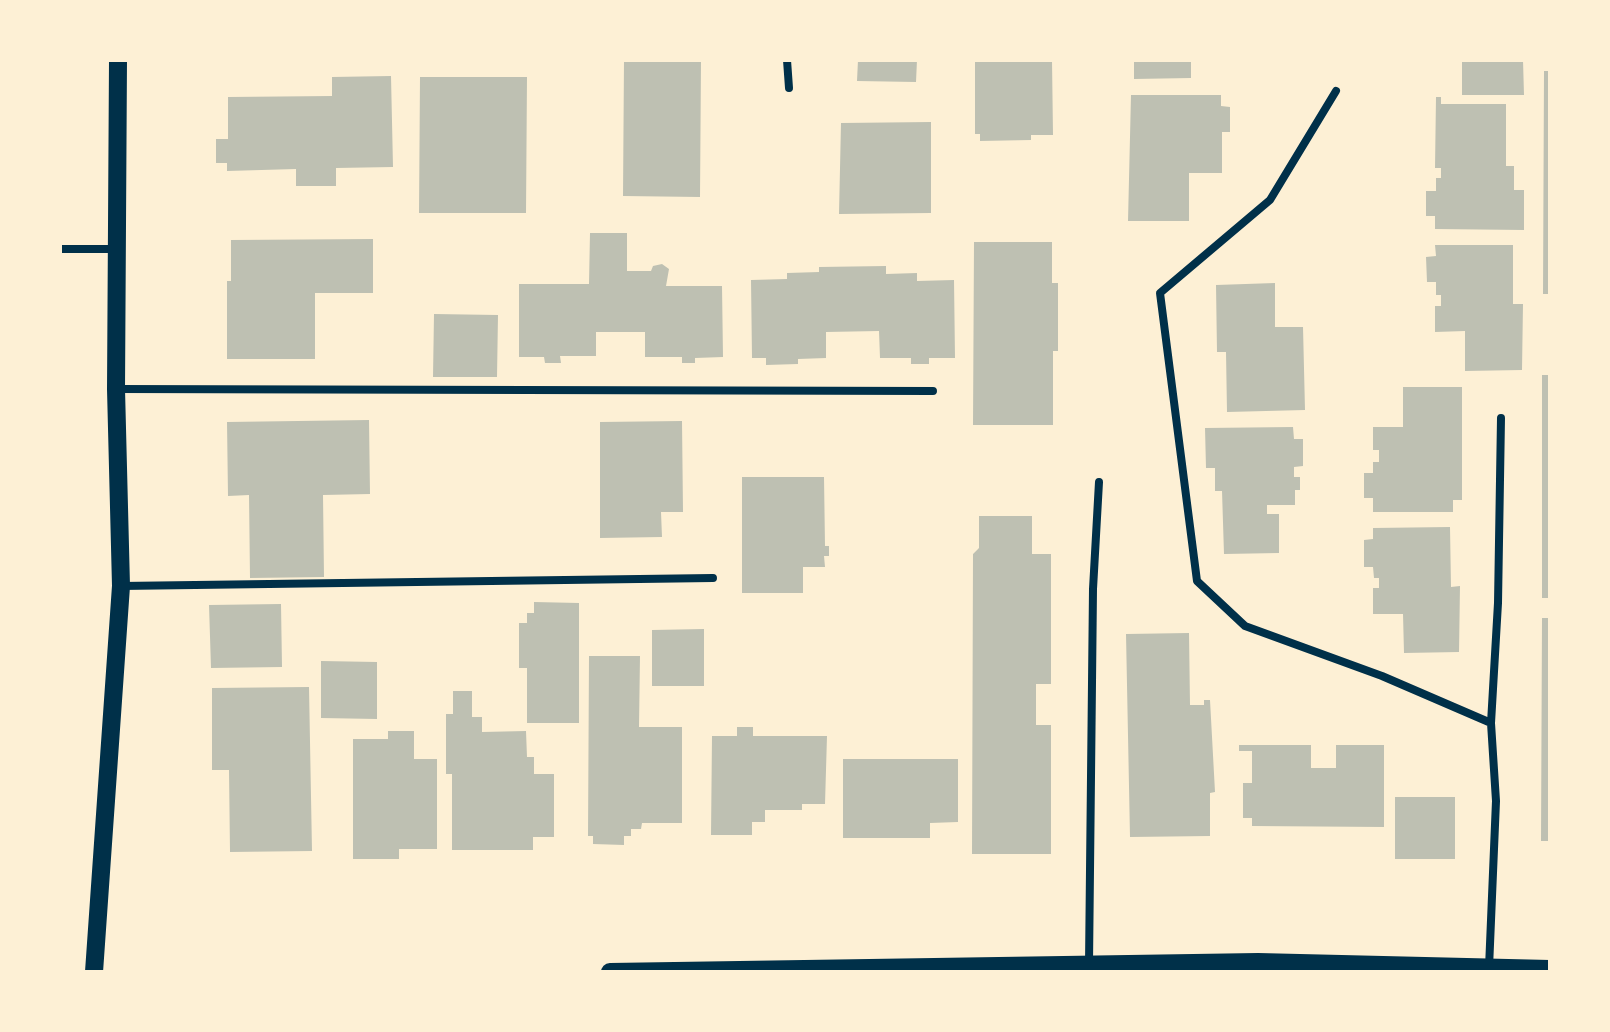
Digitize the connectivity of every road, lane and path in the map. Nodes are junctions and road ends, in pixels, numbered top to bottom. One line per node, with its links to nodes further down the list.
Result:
1 (118, 60): 6 (street)
2 (787, 60): 3 (lane)
3 (789, 88)
4 (1336, 90): 13 (lane)
5 (60, 249): 6 (lane)
6 (116, 249): 7 (street)
7 (116, 389): 8 (lane); 12 (street)
8 (933, 391)
9 (1502, 418): 13 (lane)
10 (1099, 482): 14 (lane)
11 (713, 578): 12 (lane)
12 (121, 586): 17 (street)
13 (1491, 722): 15 (lane)
14 (1089, 964): 15 (street); 18 (street)
15 (1489, 968): 16 (street)
16 (1550, 969)
17 (94, 972)
18 (610, 972)

